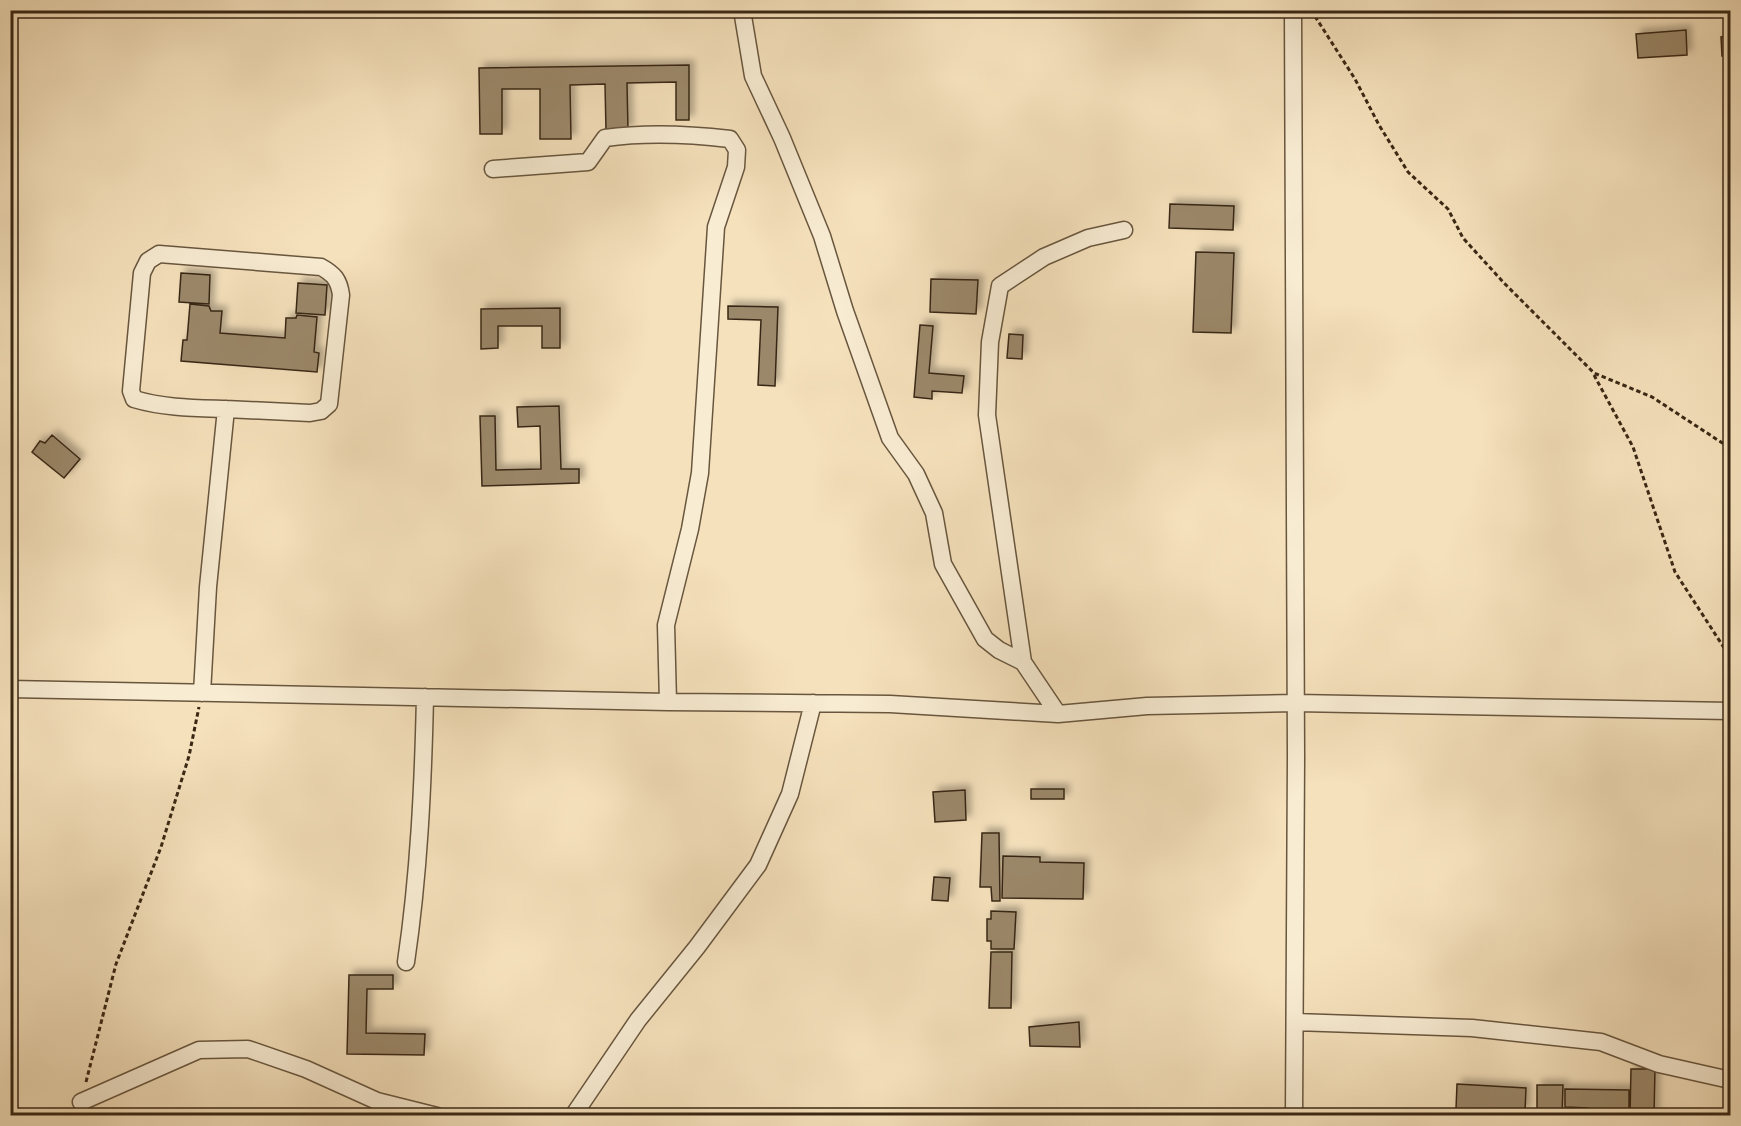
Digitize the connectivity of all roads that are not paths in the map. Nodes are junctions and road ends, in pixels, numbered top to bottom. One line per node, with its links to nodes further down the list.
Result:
1 (742, 10): 6 (street)
2 (1293, 10): 12 (street)
3 (493, 169): 10 (street)
4 (1124, 230): 6 (street)
5 (226, 409): 5 (street); 8 (street)
6 (1023, 662): 14 (street)
7 (10, 689): 8 (street)
8 (202, 693): 9 (street)
9 (425, 697): 10 (street); 15 (street)
10 (668, 702): 11 (street)
11 (813, 703): 14 (street); 20 (street)
12 (1296, 703): 13 (street); 14 (street); 16 (street)
13 (1731, 711)
14 (1058, 714)
15 (406, 962)
16 (1295, 1022): 17 (street); 21 (street)
17 (1731, 1080)
18 (81, 1102): 19 (street)
19 (437, 1116)
20 (573, 1116)
21 (1294, 1116)

